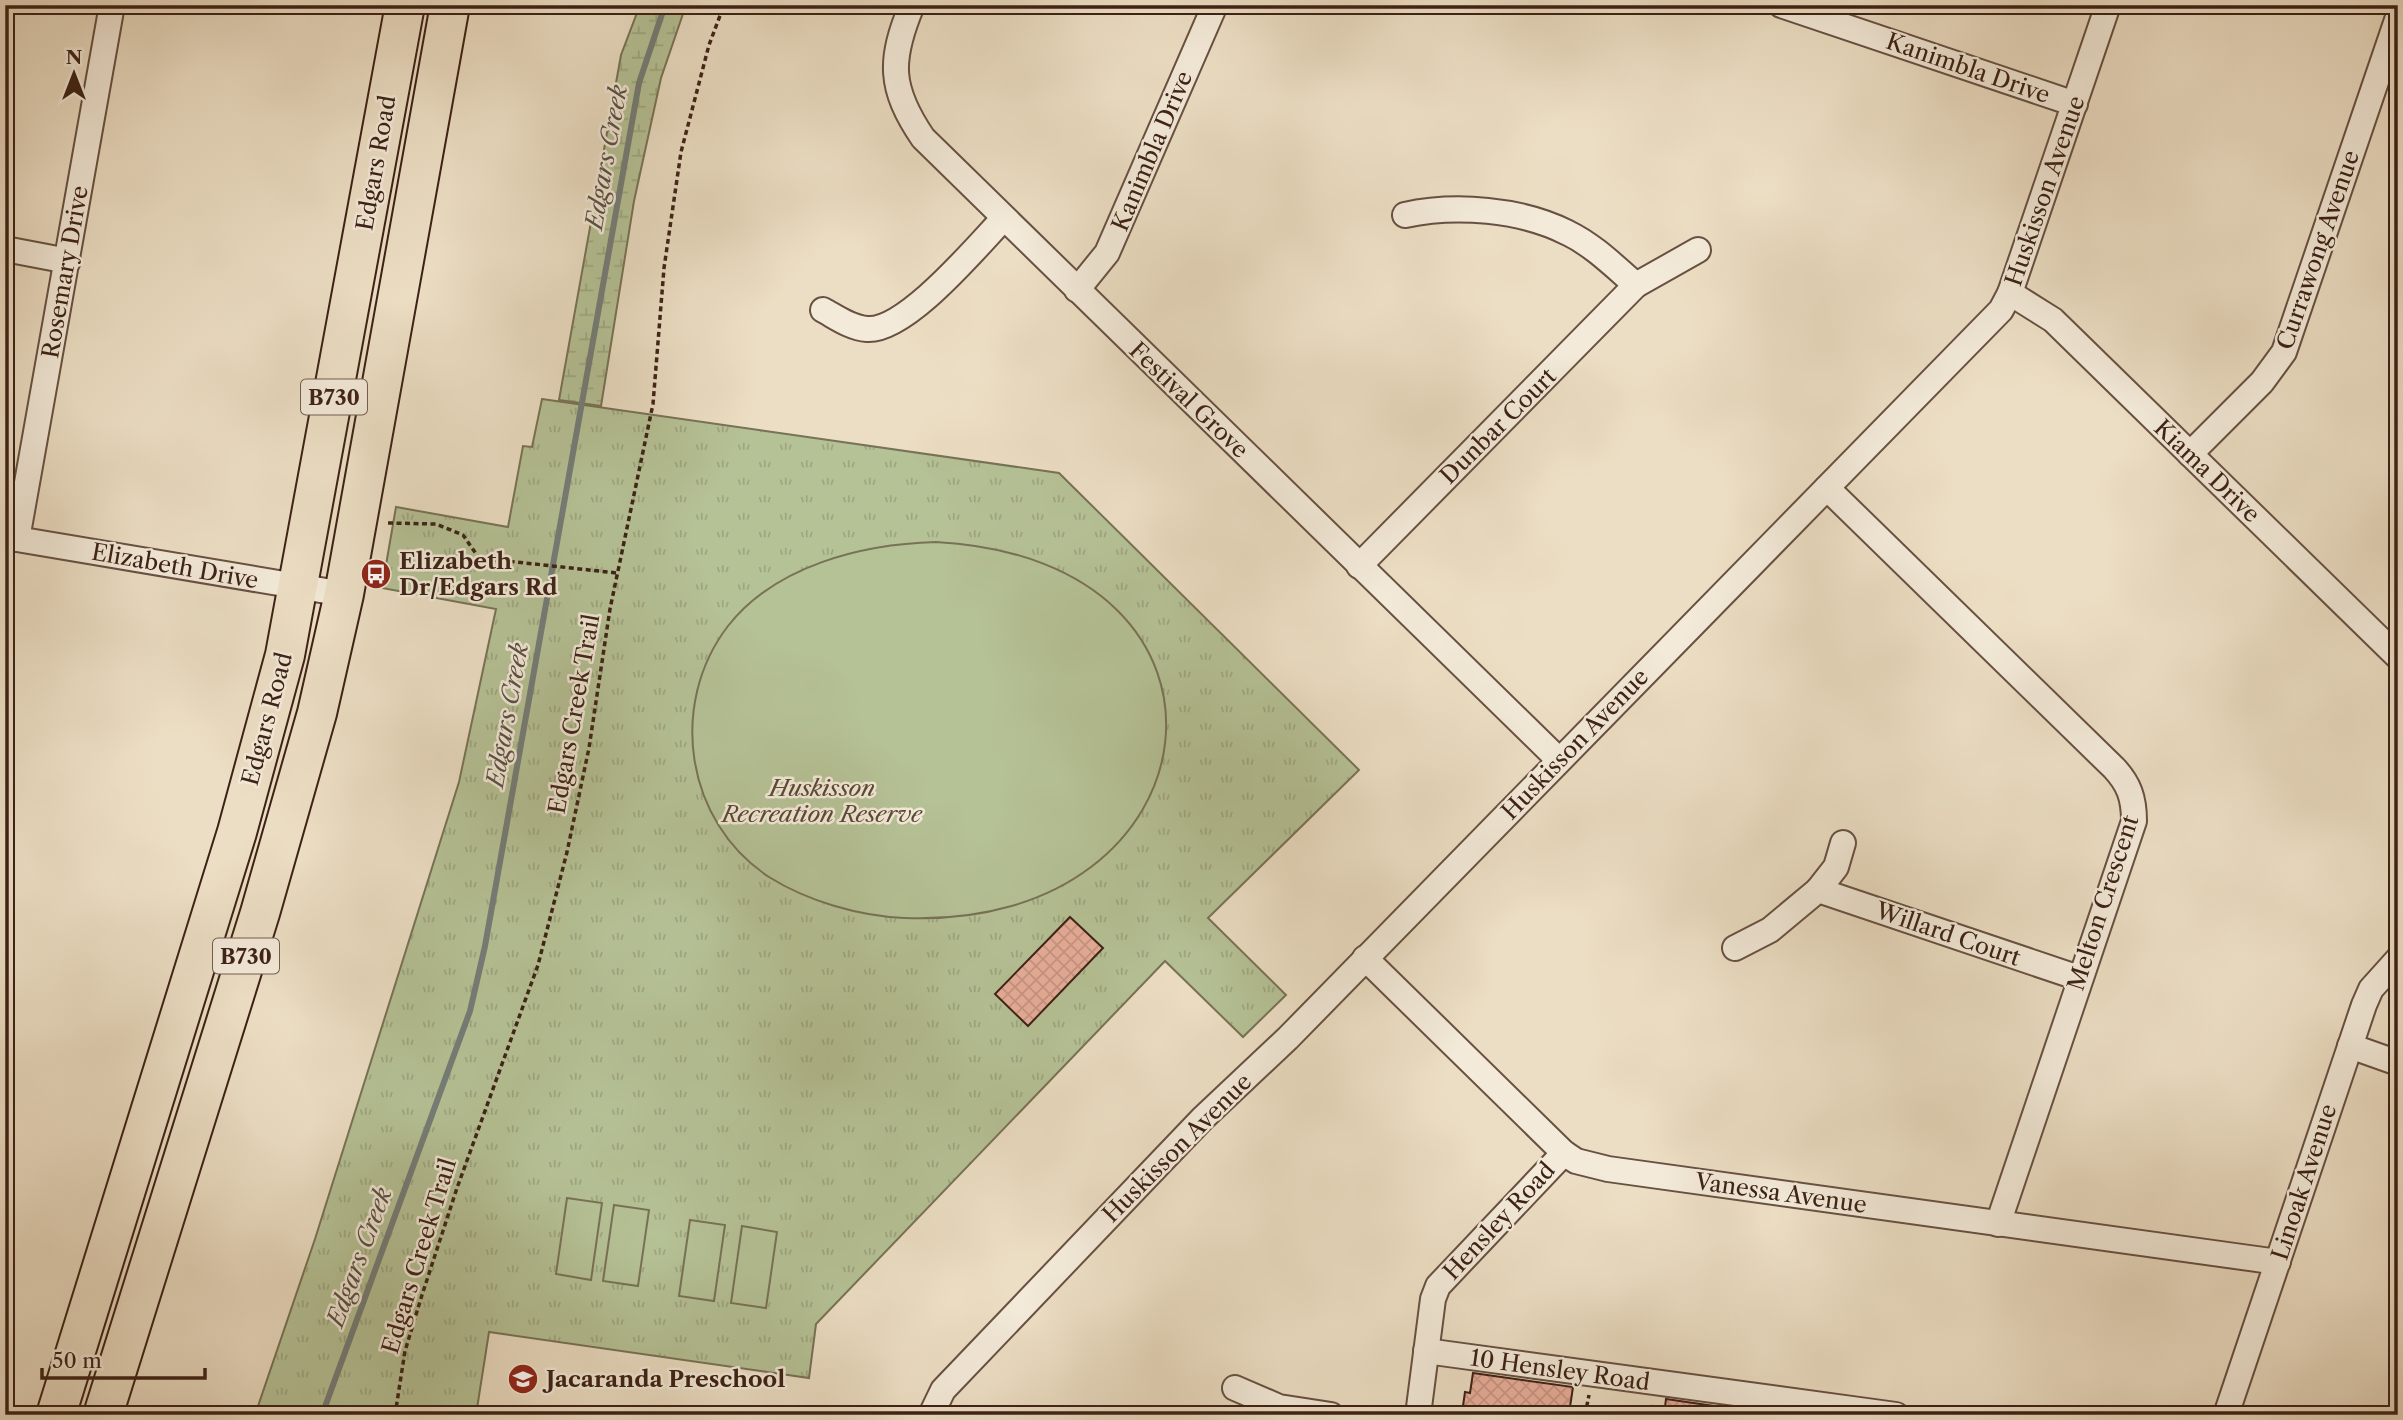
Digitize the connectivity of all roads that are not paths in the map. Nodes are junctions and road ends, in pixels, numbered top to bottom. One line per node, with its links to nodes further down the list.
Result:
1 (112, 5): 16 (street, Rosemary Drive)
2 (450, 5): 10 (main road, Edgars Road / B730)
3 (912, 5): 13 (street, Festival Grove)
4 (1216, 5): 18 (street, Kanimbla Drive)
5 (1782, 5): 7 (street, Kanimbla Drive)
6 (2108, 5): 11 (street, Huskisson Avenue)
7 (1814, 10): 11 (street, Kanimbla Drive)
8 (2398, 17): 21 (street, Currawong Avenue)
9 (401, 22): 10 (main road); 25 (main road, Edgars Road / B730)
10 (442, 48): 26 (main road, Edgars Road / B730)
11 (2075, 104): 19 (street, Huskisson Avenue)
12 (1405, 215): 17 (street)
13 (1004, 219): 18 (street, Festival Grove); 20 (street)
14 (5, 249): 16 (street)
15 (1698, 250): 17 (street, Dunbar Court)
16 (68, 261): 23 (street, Rosemary Drive)
17 (1636, 285): 24 (street, Dunbar Court)
18 (1077, 290): 24 (street, Festival Grove)
19 (2010, 293): 21 (street, Kiama Drive); 22 (street, Huskisson Avenue)
20 (822, 310)
21 (2190, 454): 27 (street, Kiama Drive)
22 (1827, 488): 28 (street, Huskisson Avenue); 34 (street, Melton Crescent)
23 (11, 538): 25 (street, Elizabeth Drive)
24 (1359, 566): 28 (street, Festival Grove)
25 (299, 587): 26 (street, Elizabeth Drive); 42 (main road, Edgars Road / B730)
26 (344, 594): 43 (main road, Edgars Road / B730)
27 (2398, 657)
28 (1559, 760): 32 (street, Huskisson Avenue)
29 (1843, 844): 30 (street)
30 (1818, 890): 31 (street); 34 (street, Willard Court)
31 (1735, 948)
32 (1365, 957): 37 (street, Vanessa Avenue); 44 (street, Huskisson Avenue)
33 (2398, 959): 35 (street, Linoak Avenue)
34 (2079, 978): 38 (street, Melton Crescent)
35 (2350, 1046): 36 (street); 39 (street, Linoak Avenue)
36 (2398, 1063)
37 (1564, 1153): 38 (street, Vanessa Avenue); 40 (street, Hensley Road)
38 (1998, 1224): 39 (street, Vanessa Avenue)
39 (2278, 1262): 48 (street, Linoak Avenue)
40 (1426, 1351): 46 (street, Hensley Road); 47 (street, 10 Hensley Road)
41 (1235, 1388): 45 (street)
42 (56, 1415)
43 (103, 1415)
44 (931, 1415)
45 (1331, 1415)
46 (1418, 1415)
47 (1896, 1415)
48 (2226, 1415)

